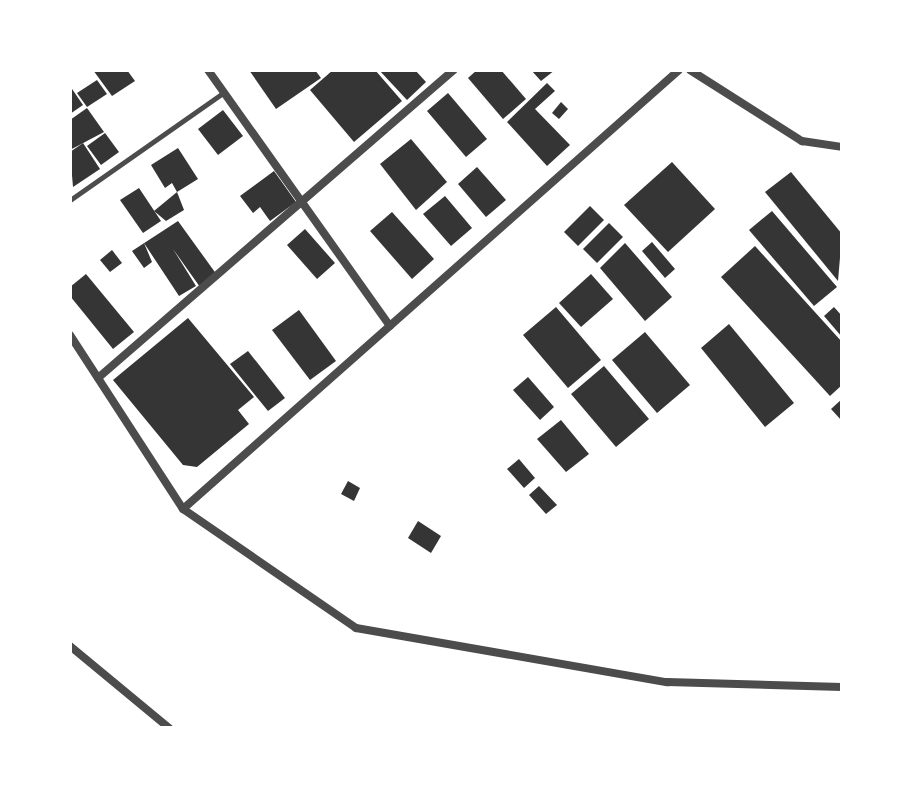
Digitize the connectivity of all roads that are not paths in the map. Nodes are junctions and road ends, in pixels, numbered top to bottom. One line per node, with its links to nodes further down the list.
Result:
1 (208, 70): 5 (street)
2 (454, 70): 8 (street)
3 (679, 70): 9 (street)
4 (690, 70): 6 (street)
5 (223, 93): 7 (lane); 8 (street)
6 (842, 147)
7 (70, 200)
8 (300, 201): 9 (street); 11 (street)
9 (390, 326): 12 (street)
10 (70, 335): 11 (street)
11 (98, 378): 12 (street)
12 (183, 509): 14 (street)
13 (70, 646): 15 (street)
14 (842, 687)
15 (169, 728)

